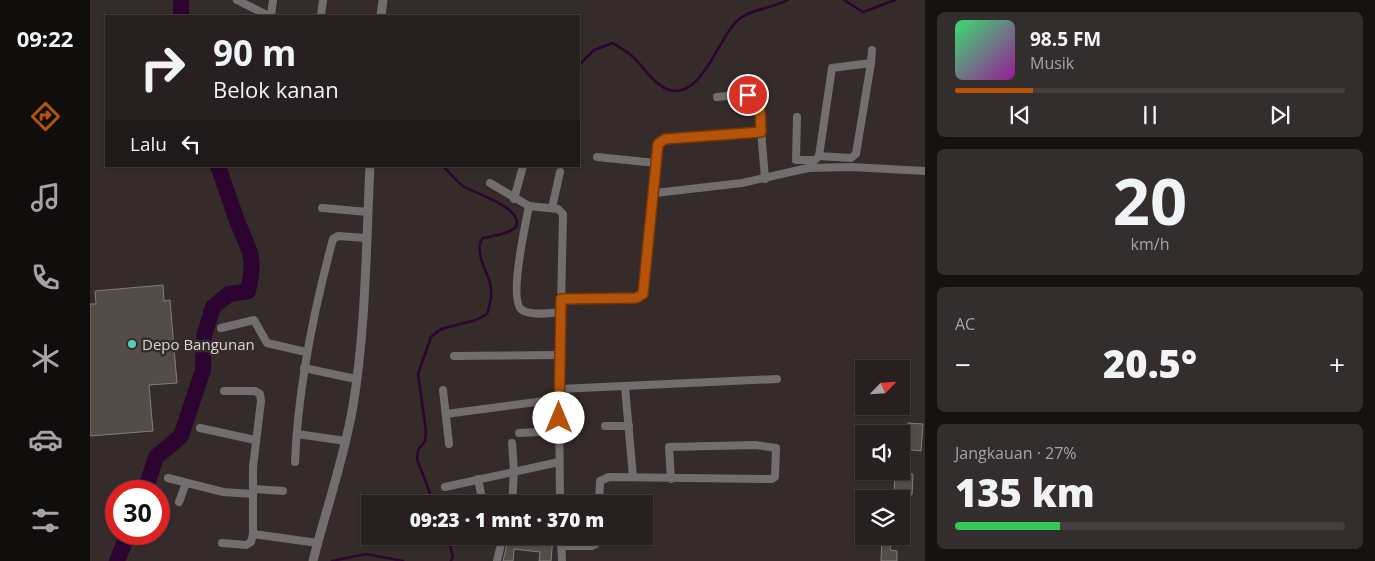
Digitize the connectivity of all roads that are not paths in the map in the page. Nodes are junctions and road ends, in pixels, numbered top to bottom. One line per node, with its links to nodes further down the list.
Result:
1 (237, 0): 5 (street)
2 (273, 0): 6 (street)
3 (323, 0): 7 (street)
4 (383, 0): 8 (street)
5 (268, 15)
6 (270, 15)
7 (321, 15)
8 (382, 15)
9 (872, 50): 10 (street)
10 (871, 64): 14 (street); 17 (street)
11 (717, 97): 13 (street)
12 (797, 117): 14 (street)
13 (761, 132): 18 (street); 25 (street)
14 (819, 156): 16 (street)
15 (597, 157): 18 (street)
16 (831, 157): 17 (street); 19 (street)
17 (843, 158): 20 (street)
18 (656, 163): 27 (street)
19 (830, 166): 20 (street); 25 (street)
20 (842, 166): 23 (street)
21 (370, 167): 32 (street)
22 (523, 167): 28 (street)
23 (925, 170)
24 (560, 172): 31 (street)
25 (765, 179): 27 (street)
26 (490, 183): 28 (street)
27 (655, 193): 34 (street)
28 (514, 199): 29 (street)
29 (529, 206): 31 (street); 35 (street)
30 (322, 208): 32 (street)
31 (552, 208): 34 (street)
32 (368, 212): 33 (street)
33 (366, 238): 37 (street); 41 (street)
34 (561, 299): 35 (street)
35 (560, 312): 38 (street)
36 (221, 328): 37 (street)
37 (306, 352): 40 (street)
38 (559, 355): 39 (street); 45 (street)
39 (454, 356)
40 (304, 368): 41 (street); 54 (street)
41 (356, 379): 56 (street)
42 (777, 379): 43 (street)
43 (625, 387): 45 (street); 50 (street)
44 (443, 390): 48 (street)
45 (559, 390): 47 (street)
46 (224, 391): 55 (street)
47 (558, 399): 48 (street); 52 (street)
48 (446, 414): 57 (street)
49 (605, 426): 50 (street)
50 (629, 426): 62 (street)
51 (200, 428): 55 (street)
52 (559, 431): 53 (street); 60 (street)
53 (519, 433)
54 (297, 434): 56 (street); 59 (street)
55 (255, 440): 68 (street)
56 (346, 441): 77 (street)
57 (449, 444)
58 (512, 444): 61 (street)
59 (296, 462)
60 (559, 462): 61 (street); 72 (street)
61 (514, 471): 64 (street); 71 (street)
62 (633, 477): 65 (street); 73 (street)
63 (168, 478): 66 (street)
64 (478, 478): 67 (street); 70 (street)
65 (671, 478): 65 (street)
66 (186, 483): 68 (street); 74 (street)
67 (445, 487)
68 (253, 491): 69 (street); 75 (street)
69 (283, 491)
70 (481, 495)
71 (513, 495)
72 (560, 495)
73 (599, 495)
74 (179, 502)
75 (253, 534): 76 (street); 77 (street)
76 (222, 543)
77 (318, 544): 81 (street)
78 (500, 545): 82 (street)
79 (593, 545): 80 (street)
80 (561, 546): 83 (street)
81 (314, 559)
82 (496, 561)
83 (562, 561)

